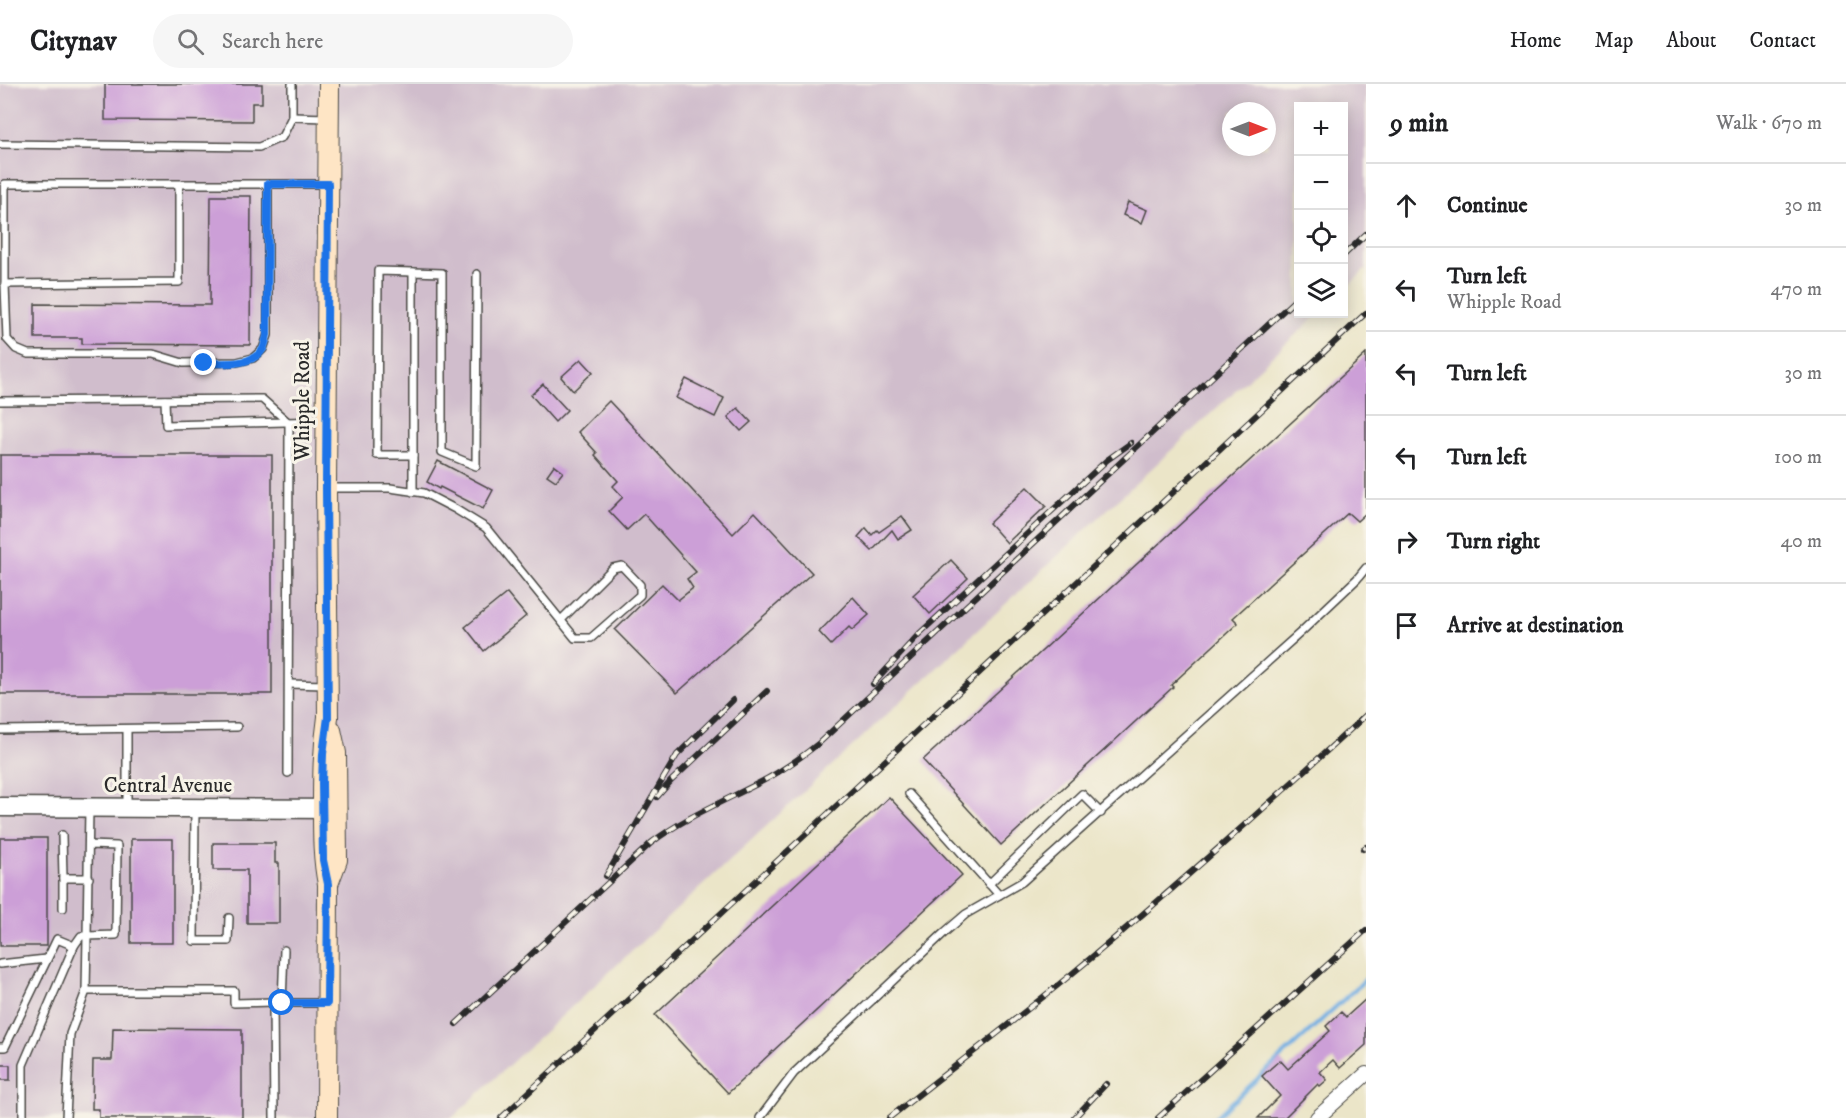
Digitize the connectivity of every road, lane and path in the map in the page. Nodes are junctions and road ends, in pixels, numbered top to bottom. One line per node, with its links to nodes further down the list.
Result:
1 (292, 84): 3 (lane)
2 (329, 84): 4 (main road, Whipple Road)
3 (292, 117): 4 (lane); 5 (lane)
4 (329, 118): 8 (main road, Whipple Road)
5 (0, 144)
6 (179, 184): 7 (lane); 11 (lane); 11 (lane)
7 (268, 184): 8 (lane); 11 (lane)
8 (328, 184): 14 (main road, Whipple Road)
9 (413, 272): 10 (lane); 16 (lane); 16 (lane)
10 (477, 274)
11 (5, 284)
12 (165, 400): 13 (lane); 15 (lane); 15 (lane)
13 (0, 401)
14 (326, 421): 15 (lane); 17 (main road, Whipple Road)
15 (289, 423): 21 (lane)
16 (413, 455): 18 (lane)
17 (326, 488): 18 (lane); 22 (main road, Whipple Road)
18 (413, 492): 20 (lane)
19 (1366, 568): 33 (lane)
20 (561, 620): 20 (lane)
21 (289, 684): 22 (lane); 26 (lane)
22 (328, 685): 32 (main road, Whipple Road)
23 (237, 727): 25 (lane)
24 (0, 730): 25 (lane)
25 (127, 730): 30 (lane)
26 (288, 773)
27 (909, 794): 38 (lane)
28 (0, 807): 29 (street, Central Avenue)
29 (89, 808): 30 (street, Central Avenue); 35 (lane)
30 (127, 808): 31 (street, Central Avenue)
31 (195, 808): 32 (street, Central Avenue); 41 (lane)
32 (330, 809): 50 (main road, Whipple Road)
33 (1101, 813): 38 (lane); 39 (lane)
34 (62, 835): 36 (lane)
35 (89, 845): 37 (lane); 42 (lane)
36 (63, 878): 37 (lane); 40 (lane)
37 (89, 878): 42 (lane)
38 (989, 884): 39 (lane)
39 (999, 895): 57 (lane)
40 (63, 908)
41 (228, 918)
42 (87, 936): 43 (lane); 47 (lane)
43 (74, 946): 45 (lane); 53 (lane)
44 (284, 950): 49 (lane)
45 (46, 959): 46 (lane); 51 (lane)
46 (0, 964)
47 (86, 991): 48 (lane); 54 (lane)
48 (273, 1002): 49 (lane); 55 (lane)
49 (282, 1003): 50 (lane)
50 (327, 1003): 56 (main road, Whipple Road)
51 (0, 1047)
52 (1366, 1074): 58 (street)
53 (23, 1118)
54 (66, 1118)
55 (274, 1118)
56 (327, 1118)
57 (760, 1118)
58 (1317, 1118)

